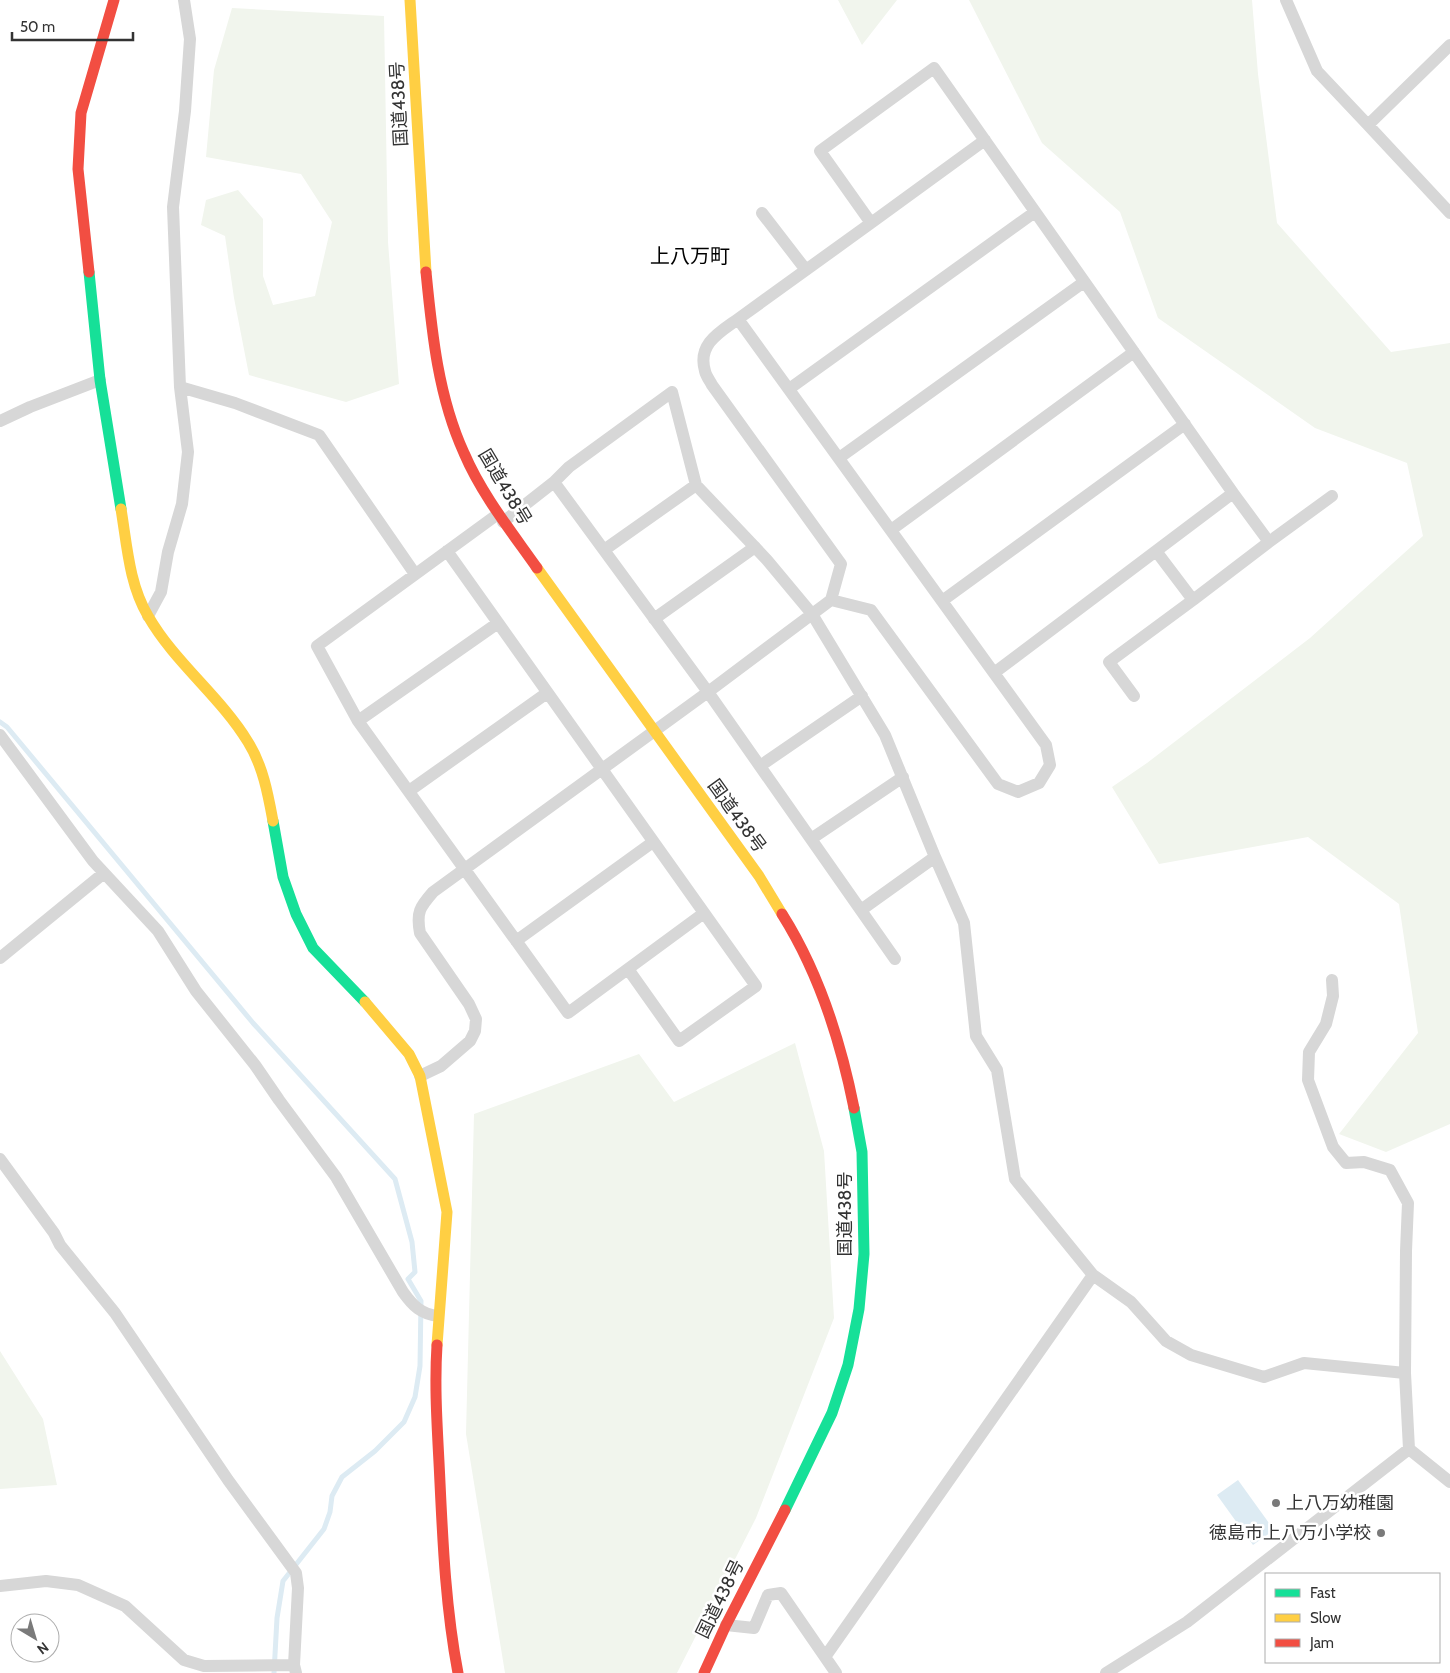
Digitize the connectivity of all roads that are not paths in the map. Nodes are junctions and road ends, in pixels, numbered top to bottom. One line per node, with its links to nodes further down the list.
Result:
1 (114, 0): 16 (main road)
2 (184, 0): 17 (street)
3 (410, 0): 26 (main road, 国道438号)
4 (1286, 0): 6 (street)
5 (1450, 45): 6 (street)
6 (1368, 125): 10 (street)
7 (985, 140): 8 (street); 11 (street); 11 (street)
8 (1035, 212): 13 (street); 18 (street)
9 (762, 213): 12 (street)
10 (1450, 213)
11 (871, 223): 12 (street)
12 (806, 270): 14 (street)
13 (1084, 282): 15 (street); 21 (street)
14 (738, 319): 18 (street); 34 (street)
15 (1134, 352): 20 (street); 27 (street)
16 (100, 380): 19 (street); 38 (main road)
17 (180, 387): 33 (street); 38 (street)
18 (789, 389): 21 (street)
19 (0, 421)
20 (1185, 424): 24 (street); 36 (street)
21 (839, 458): 27 (street)
22 (554, 482): 23 (street); 26 (street); 30 (street)
23 (696, 485): 29 (street); 30 (street)
24 (1233, 493): 28 (street); 32 (street)
25 (1332, 496): 28 (street)
26 (501, 518): 31 (street); 47 (main road, 国道438号)
27 (891, 530): 36 (street)
28 (1268, 542): 35 (street)
29 (755, 547): 37 (street); 39 (street)
30 (604, 550): 39 (street)
31 (448, 551): 33 (street); 40 (street)
32 (1156, 551): 35 (street); 41 (street)
33 (415, 574): 46 (street)
34 (831, 600): 37 (street); 41 (street)
35 (1192, 600): 45 (street)
36 (942, 601): 41 (street)
37 (812, 614): 42 (street); 44 (street)
38 (148, 616): 65 (main road)
39 (654, 618): 42 (street)
40 (498, 623): 43 (street); 46 (street)
41 (994, 673)
42 (708, 692): 47 (street); 49 (street)
43 (548, 693): 50 (street); 52 (street)
44 (862, 696): 49 (street); 51 (street)
45 (1134, 696)
46 (358, 721): 52 (street)
47 (653, 731): 50 (street); 73 (main road, 国道438号)
48 (0, 735): 57 (street)
49 (760, 766): 53 (street)
50 (601, 769): 54 (street); 56 (street)
51 (902, 777): 53 (street); 55 (street)
52 (409, 791): 56 (street)
53 (811, 839): 58 (street)
54 (653, 842): 59 (street); 60 (street)
55 (935, 857): 58 (street); 67 (street)
56 (465, 869): 60 (street); 65 (street)
57 (104, 873): 61 (street); 68 (street)
58 (861, 910): 62 (street)
59 (704, 913): 63 (street); 63 (street)
60 (516, 941): 63 (street)
61 (0, 958)
62 (895, 959)
63 (628, 969)
64 (1332, 980): 69 (street)
65 (420, 1076): 68 (main road)
66 (0, 1159): 75 (street)
67 (1093, 1275): 69 (street); 74 (street)
68 (428, 1314): 76 (main road)
69 (1405, 1373): 70 (street)
70 (1409, 1449): 71 (street); 79 (street)
71 (1450, 1482)
72 (0, 1586): 75 (street)
73 (726, 1625): 74 (street); 77 (main road, 国道438号)
74 (825, 1657): 78 (street)
75 (291, 1667)
76 (458, 1673)
77 (704, 1673)
78 (836, 1673)
79 (1106, 1673)

